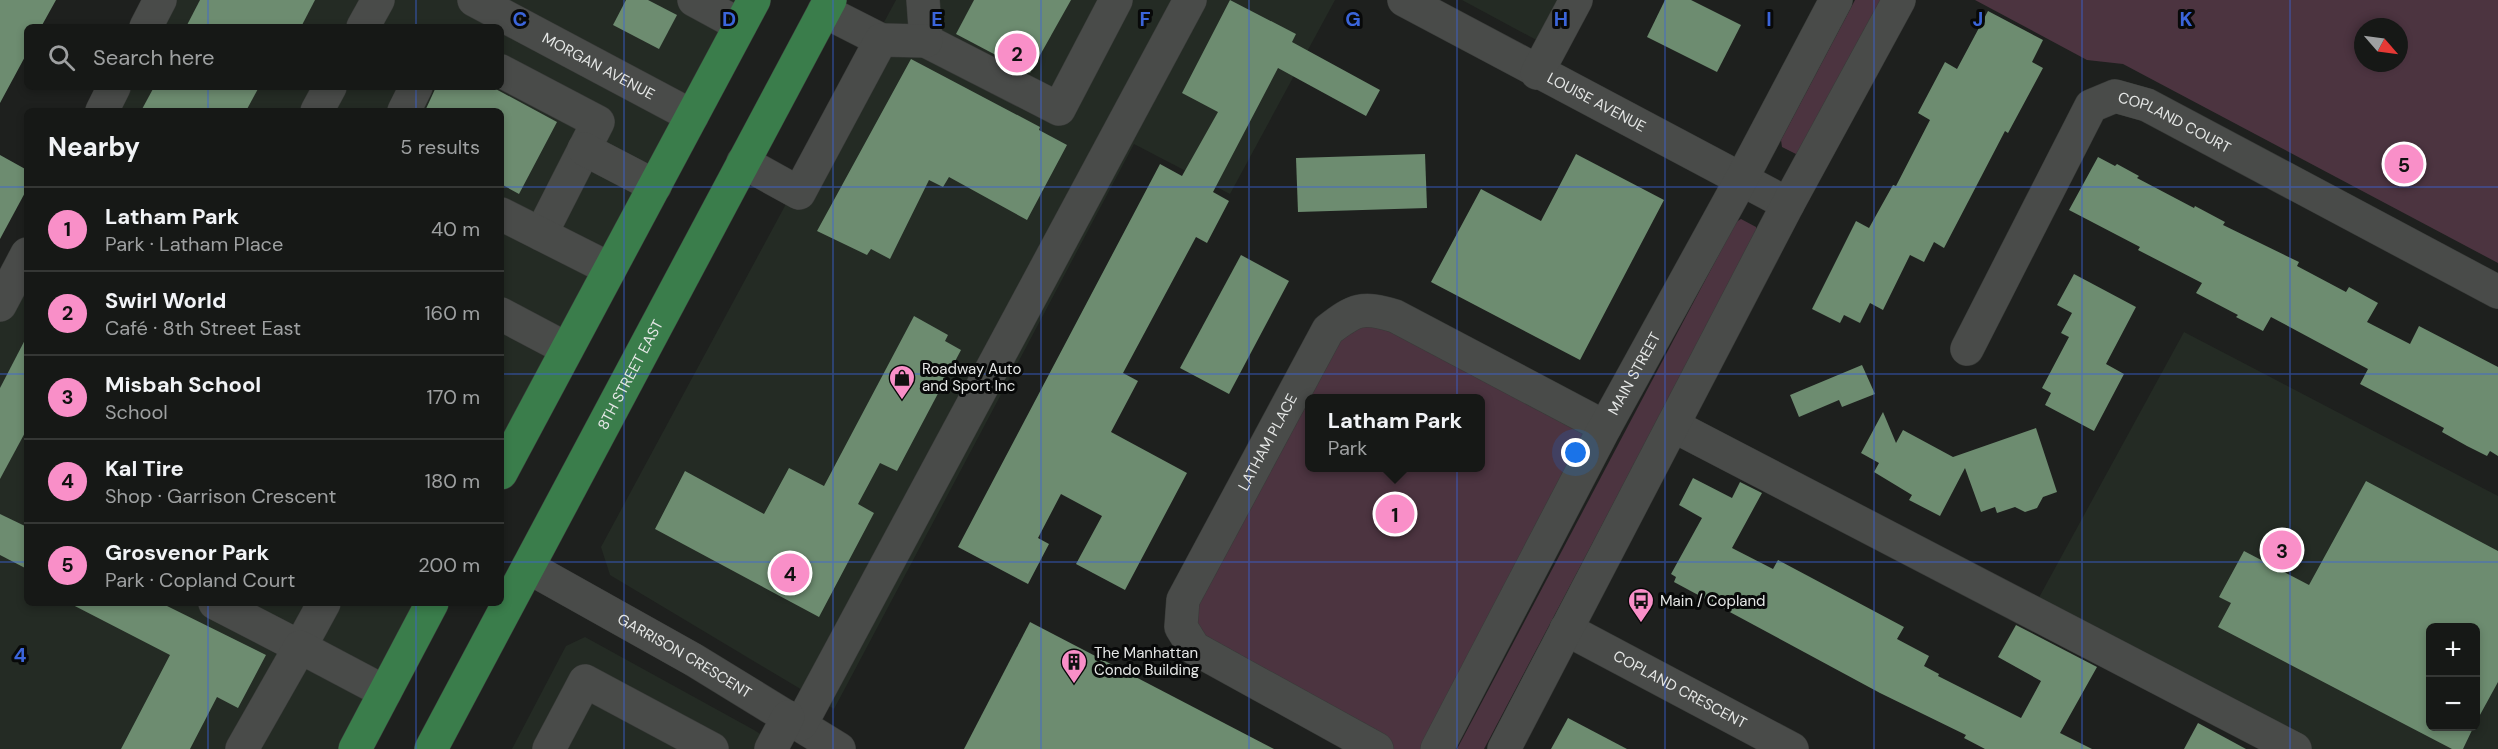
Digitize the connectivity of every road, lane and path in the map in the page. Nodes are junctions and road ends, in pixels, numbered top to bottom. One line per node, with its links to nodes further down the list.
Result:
1 (160, 0): 14 (street)
2 (378, 0): 15 (street)
3 (694, 0): 13 (street)
4 (923, 0): 17 (street)
5 (1116, 0): 17 (street)
6 (1190, 0): 54 (street)
7 (1404, 0): 20 (street, LOUISE AVENUE)
8 (1576, 0): 20 (street)
9 (1836, 0): 31 (street, MAIN STREET)
10 (1899, 0): 33 (street)
11 (479, 1): 18 (street, MORGAN AVENUE)
12 (827, 6): 16 (street); 30 (main road, 8TH STREET EAST)
13 (747, 12): 28 (main road)
14 (148, 24)
15 (365, 24)
16 (881, 40): 17 (street); 30 (street)
17 (926, 41)
18 (564, 47): 24 (street); 28 (street, MORGAN AVENUE)
19 (504, 73): 24 (street)
20 (1537, 73): 31 (street, LOUISE AVENUE)
21 (112, 90): 25 (street)
22 (328, 90): 26 (street)
23 (414, 90): 27 (street)
24 (540, 92): 29 (street)
25 (104, 108)
26 (319, 108)
27 (406, 108)
28 (692, 116): 32 (main road)
29 (584, 149): 32 (street); 35 (street)
30 (744, 162): 46 (main road, 8TH STREET EAST)
31 (1741, 180): 33 (street, LOUISE AVENUE); 44 (street, MAIN STREET)
32 (655, 186): 37 (main road)
33 (1788, 204): 43 (street)
34 (504, 216): 35 (street)
35 (541, 234): 37 (street)
36 (24, 261): 39 (street)
37 (610, 269): 42 (main road)
38 (2498, 292): 41 (street, COPLAND COURT)
39 (9, 295)
40 (504, 316): 42 (street)
41 (1967, 348)
42 (567, 349): 45 (main road)
43 (1674, 426): 51 (street); 66 (street)
44 (1605, 427): 62 (street, LATHAM PLACE); 63 (street, MAIN STREET)
45 (504, 467)
46 (528, 567): 54 (street, GARRISON CRESCENT); 57 (main road, 8TH STREET EAST)
47 (221, 606): 52 (street)
48 (322, 606): 52 (street)
49 (430, 606): 53 (main road)
50 (484, 606): 57 (main road)
51 (1566, 629): 64 (street); 65 (street, COPLAND CRESCENT)
52 (300, 647): 53 (street); 55 (street)
53 (385, 692): 56 (main road)
54 (794, 721): 60 (street); 61 (street, GARRISON CRESCENT)
55 (242, 749)
56 (354, 749)
57 (430, 749)
58 (549, 749): 59 (street)
59 (712, 749)
60 (771, 749)
61 (839, 749)
62 (1377, 749)
63 (1437, 749)
64 (1504, 749)
65 (1792, 749)
66 (2295, 749)

